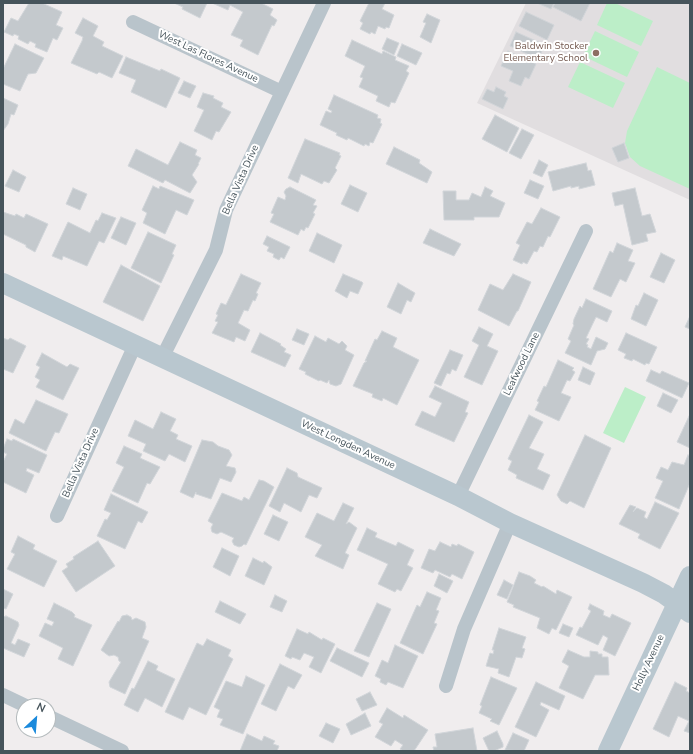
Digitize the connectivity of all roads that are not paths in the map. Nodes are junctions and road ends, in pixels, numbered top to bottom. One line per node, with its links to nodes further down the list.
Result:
1 (324, 3): 3 (street, Bella Vista Drive)
2 (133, 22): 3 (street, West Las Flores Avenue)
3 (282, 92): 7 (street, Bella Vista Drive)
4 (586, 231): 8 (street, Leafwood Lane)
5 (3, 283): 6 (street, West Longden Avenue)
6 (135, 345): 7 (street, West Longden Avenue); 9 (street, Bella Vista Drive)
7 (162, 358): 8 (street, West Longden Avenue)
8 (458, 496): 10 (street, West Longden Avenue)
9 (57, 516)
10 (510, 523): 12 (street, West Longden Avenue); 13 (street)
11 (690, 576): 12 (street, Holly Avenue)
12 (683, 608): 18 (street, Holly Avenue)
13 (446, 686)
14 (3, 695): 15 (street)
15 (16, 701)
16 (56, 720): 17 (street)
17 (122, 751)
18 (608, 751)

